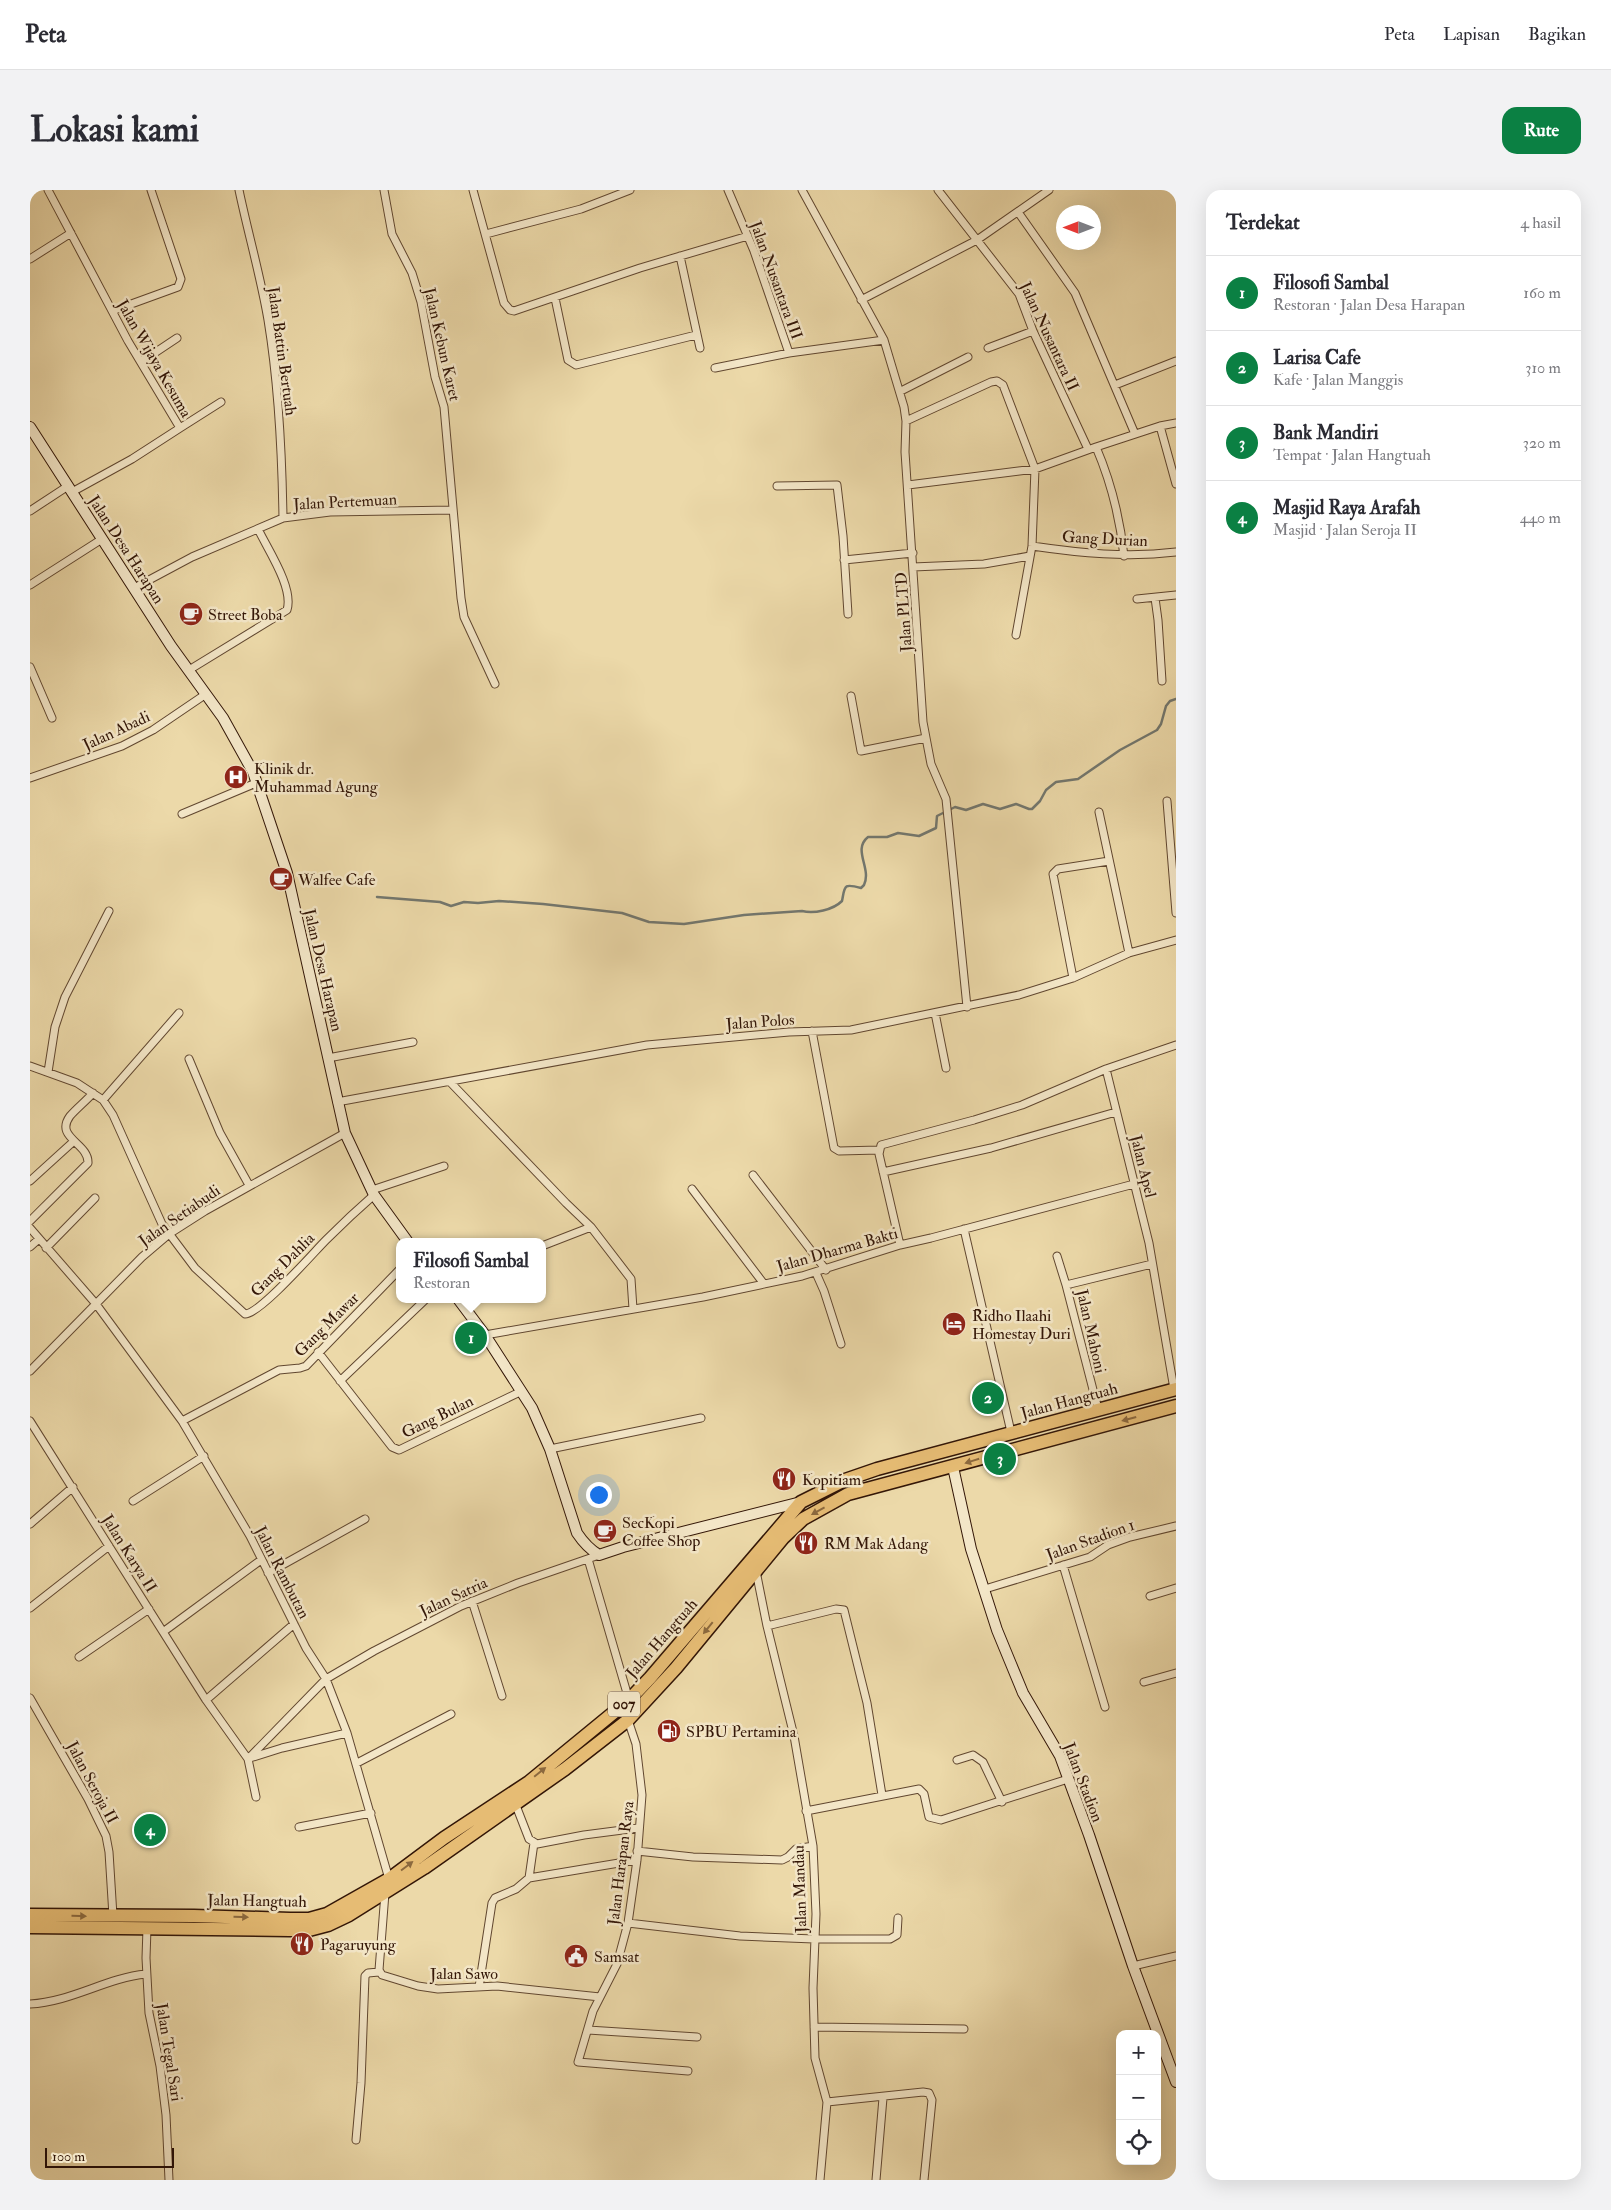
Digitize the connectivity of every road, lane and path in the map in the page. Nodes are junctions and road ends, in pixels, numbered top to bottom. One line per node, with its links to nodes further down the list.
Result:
1 (48, 190): 12 (street, Jalan Wijaya Kesuma)
2 (151, 190): 20 (street)
3 (239, 190): 49 (street, Jalan Battin Bertuah)
4 (384, 190): 47 (street, Jalan Kebun Karet)
5 (473, 190): 13 (street)
6 (630, 190): 13 (street)
7 (728, 190): 14 (street, Jalan Nusantara III)
8 (802, 190): 19 (street, Jalan PLTD)
9 (938, 190): 15 (street, Jalan Nusantara II)
10 (1050, 190): 11 (street)
11 (1018, 212): 15 (street); 32 (street)
12 (71, 233): 17 (street); 20 (street, Jalan Wijaya Kesuma)
13 (486, 234): 18 (street)
14 (748, 236): 16 (street); 27 (street, Jalan Nusantara III)
15 (977, 240): 19 (street); 21 (street, Jalan Nusantara II)
16 (680, 256): 18 (street); 22 (street)
17 (30, 259)
18 (555, 298): 22 (street)
19 (861, 300): 24 (street, Jalan PLTD)
20 (112, 310): 30 (street, Jalan Wijaya Kesuma)
21 (1033, 332): 26 (street); 41 (street, Jalan Nusantara II)
22 (696, 335): 25 (street)
23 (177, 338): 30 (street)
24 (884, 340): 27 (street); 33 (street, Jalan PLTD)
25 (700, 348)
26 (988, 348)
27 (790, 353): 31 (street)
28 (968, 357): 33 (street)
29 (1176, 361): 32 (street)
30 (141, 362): 39 (street, Jalan Wijaya Kesuma)
31 (715, 368)
32 (1115, 385): 40 (street)
33 (901, 391): 35 (street, Jalan PLTD)
34 (221, 402): 39 (street)
35 (906, 421): 42 (street); 45 (street, Jalan PLTD)
36 (1176, 423): 37 (street)
37 (1160, 426): 40 (street); 43 (street)
38 (30, 427): 46 (street, Jalan Desa Harapan)
39 (180, 428): 46 (street, Jalan Wijaya Kesuma)
40 (1135, 434): 41 (street)
41 (1092, 448): 42 (street); 56 (street, Jalan Nusantara II)
42 (1035, 470): 45 (street); 52 (street)
43 (1176, 484)
44 (777, 486): 57 (street)
45 (908, 486): 54 (street, Jalan PLTD)
46 (70, 489): 48 (street, Jalan Wijaya Kesuma); 51 (street, Jalan Desa Harapan)
47 (453, 510): 49 (street, Jalan Pertemuan); 69 (street, Jalan Kebun Karet)
48 (30, 511)
49 (282, 518): 50 (street, Jalan Pertemuan)
50 (258, 529): 60 (street, Jalan Pertemuan); 67 (street)
51 (102, 538): 59 (street); 60 (street, Jalan Desa Harapan)
52 (1032, 546): 55 (street); 56 (street, Gang Durian)
53 (1176, 552): 56 (street, Gang Durian)
54 (912, 553): 57 (street); 58 (street, Jalan PLTD)
55 (1030, 556): 58 (street); 65 (street)
56 (1124, 556)
57 (844, 560): 64 (street)
58 (913, 567): 73 (street, Jalan PLTD)
59 (30, 585)
60 (134, 588): 67 (street, Jalan Desa Harapan)
61 (1176, 595): 62 (street)
62 (1155, 598): 63 (street); 68 (street)
63 (1137, 599)
64 (848, 614)
65 (1016, 635)
66 (30, 667): 72 (street)
67 (189, 670): 70 (street, Jalan Desa Harapan)
68 (1162, 680)
69 (494, 684)
70 (206, 694): 74 (street, Jalan Abadi); 75 (street, Jalan Desa Harapan)
71 (851, 696): 73 (street)
72 (52, 718)
73 (926, 738): 85 (street, Jalan PLTD)
74 (30, 778)
75 (256, 783): 78 (street); 91 (street, Jalan Desa Harapan)
76 (1167, 801): 81 (street)
77 (1099, 812): 79 (street)
78 (182, 814)
79 (1109, 861): 83 (street); 84 (street)
80 (109, 912): 96 (street)
81 (1176, 914)
82 (1176, 940): 83 (street, Jalan Polos)
83 (1129, 953): 84 (street, Jalan Polos)
84 (1074, 978): 85 (street, Jalan Polos)
85 (966, 1007): 87 (street, Jalan Polos)
86 (179, 1012): 99 (street)
87 (934, 1013): 88 (street, Jalan Polos); 94 (street)
88 (812, 1031): 97 (street, Jalan Polos); 104 (street)
89 (413, 1042): 91 (street)
90 (1176, 1045): 95 (street)
91 (328, 1058): 100 (street, Jalan Desa Harapan)
92 (189, 1059): 110 (street)
93 (30, 1066): 96 (street)
94 (946, 1068)
95 (1106, 1069): 101 (street, Jalan Apel); 104 (street)
96 (48, 1072): 98 (street)
97 (451, 1083): 100 (street, Jalan Polos); 115 (street)
98 (93, 1093): 99 (street); 103 (street)
99 (103, 1100): 118 (street)
100 (337, 1102): 102 (street, Jalan Desa Harapan)
101 (1116, 1112): 106 (street); 109 (street, Jalan Apel)
102 (345, 1132): 110 (street, Jalan Setiabudi); 112 (street, Jalan Desa Harapan)
103 (74, 1141): 108 (street); 114 (street)
104 (879, 1150): 106 (street)
105 (444, 1166): 112 (street)
106 (883, 1172): 122 (street)
107 (753, 1175): 127 (street)
108 (30, 1181)
109 (1134, 1184): 117 (street, Jalan Dharma Bakti); 126 (street, Jalan Apel)
110 (249, 1186): 118 (street, Jalan Setiabudi)
111 (692, 1189): 130 (street)
112 (373, 1193): 118 (street, Gang Dahlia); 120 (street, Jalan Desa Harapan)
113 (95, 1198): 124 (street)
114 (30, 1222)
115 (591, 1227): 121 (street); 135 (street)
116 (30, 1228): 119 (street, Jalan Rambutan)
117 (964, 1229): 122 (street, Jalan Dharma Bakti); 148 (street)
118 (169, 1234): 134 (street, Jalan Setiabudi)
119 (39, 1238): 123 (street); 124 (street, Jalan Rambutan)
120 (405, 1238)
121 (546, 1244)
122 (900, 1244): 127 (street, Jalan Dharma Bakti)
123 (30, 1247)
124 (46, 1248): 134 (street, Jalan Rambutan)
125 (1057, 1256): 131 (street)
126 (1152, 1264): 131 (street, Jalan Mahoni); 141 (street, Jalan Apel)
127 (826, 1270): 129 (street, Jalan Dharma Bakti)
128 (396, 1273): 138 (street, Gang Mawar)
129 (816, 1273): 130 (street, Jalan Dharma Bakti); 137 (street)
130 (764, 1284): 135 (street, Jalan Dharma Bakti)
131 (1066, 1285): 144 (street, Jalan Mahoni)
132 (422, 1303): 140 (street)
133 (461, 1303): 136 (street)
134 (96, 1304): 139 (street, Jalan Setiabudi); 146 (street, Jalan Rambutan)
135 (633, 1309): 136 (street, Jalan Dharma Bakti)
136 (485, 1335): 142 (street)
137 (841, 1344)
138 (318, 1352): 140 (street, Gang Bulan); 146 (street, Gang Mawar)
139 (30, 1371)
140 (340, 1381): 142 (street, Gang Bulan)
141 (1175, 1389): 144 (highway, Jalan Hangtuah / 007)
142 (522, 1391): 149 (street)
143 (1175, 1408): 151 (highway, Jalan Hangtuah / 007, one-way to 151)
144 (1098, 1409): 148 (highway, Jalan Hangtuah / 007)
145 (701, 1418): 149 (street)
146 (182, 1420): 150 (street, Jalan Rambutan)
147 (30, 1421): 152 (street, Jalan Karya II)
148 (1010, 1432): 154 (highway, Jalan Hangtuah / 007)
149 (550, 1449): 159 (street)
150 (204, 1456): 153 (street); 161 (street, Jalan Rambutan)
151 (953, 1467): 163 (highway, Jalan Hangtuah / 007, one-way to 163); 166 (street, Jalan Stadion)
152 (73, 1487): 156 (street); 158 (street, Jalan Karya II)
153 (133, 1501)
154 (801, 1502): 159 (street); 181 (highway, Jalan Hangtuah / 007)
155 (365, 1519): 164 (street)
156 (30, 1524)
157 (1176, 1526): 162 (street, Jalan Stadion 1)
158 (109, 1546): 169 (street); 170 (street, Jalan Karya II)
159 (599, 1554): 160 (street, Jalan Satria)
160 (588, 1559): 168 (street, Jalan Satria); 181 (street)
161 (261, 1560): 164 (street, Jalan Rambutan); 173 (street)
162 (1063, 1564): 166 (street, Jalan Stadion 1); 182 (street)
163 (756, 1571): 172 (street, Jalan Mandau); 184 (highway, Jalan Hangtuah / 007, one-way to 184)
164 (268, 1572): 171 (street, Jalan Rambutan)
165 (1176, 1588): 167 (street)
166 (984, 1589): 189 (street, Jalan Stadion)
167 (1150, 1596)
168 (472, 1601): 176 (street, Jalan Satria); 178 (street)
169 (30, 1608)
170 (149, 1609): 173 (street, Jalan Karya II); 174 (street)
171 (294, 1624): 176 (street, Jalan Rambutan); 180 (street)
172 (767, 1626): 190 (street); 194 (street, Jalan Mandau)
173 (163, 1632): 180 (street, Jalan Karya II)
174 (78, 1657)
175 (1176, 1674): 177 (street)
176 (326, 1679): 185 (street, Jalan Rambutan); 186 (street, Jalan Satria)
177 (1144, 1682)
178 (502, 1696)
179 (30, 1698): 207 (street, Jalan Seroja II)
180 (206, 1700): 186 (street, Jalan Karya II)
181 (628, 1700): 199 (highway, Jalan Hangtuah / 007, one-way to 181)
182 (1105, 1707)
183 (451, 1714): 188 (street)
184 (628, 1720): 193 (highway, Jalan Hangtuah / 007); 197 (street, Jalan Harapan Raya)
185 (348, 1733): 186 (street); 188 (street, Jalan Rambutan)
186 (248, 1759): 191 (street)
187 (957, 1760): 192 (street)
188 (356, 1763): 195 (street, Jalan Rambutan)
189 (1068, 1779): 192 (street); 215 (street, Jalan Stadion)
190 (882, 1795): 192 (street); 194 (street)
191 (256, 1797)
192 (1002, 1802)
193 (515, 1803): 198 (street); 199 (highway, Jalan Hangtuah / 007)
194 (806, 1811): 200 (street, Jalan Mandau)
195 (371, 1812): 196 (street); 204 (street, Jalan Rambutan)
196 (299, 1827)
197 (638, 1828): 198 (street); 201 (street, Jalan Harapan Raya)
198 (534, 1843): 203 (street)
199 (447, 1844): 204 (highway, Jalan Hangtuah / 007, one-way to 199); 205 (highway, Jalan Hangtuah / 007)
200 (813, 1846): 201 (street); 213 (street, Jalan Mandau)
201 (637, 1851): 202 (street, Jalan Harapan Raya)
202 (637, 1860): 203 (street); 210 (street, Jalan Harapan Raya)
203 (529, 1878): 218 (street)
204 (389, 1879): 207 (highway, Jalan Hangtuah / 007, one-way to 204)
205 (385, 1893): 212 (highway, Jalan Hangtuah / 007); 216 (street)
206 (30, 1915): 209 (highway, Jalan Hangtuah / 007)
207 (113, 1916): 209 (highway, Jalan Hangtuah / 007, one-way to 207)
208 (898, 1918): 213 (street)
209 (45, 1922): 211 (highway, Jalan Hangtuah / 007); 212 (highway, Jalan Hangtuah / 007)
210 (628, 1923): 213 (street); 219 (street, Jalan Harapan Raya)
211 (30, 1928)
212 (147, 1928): 217 (street, Jalan Tegal Sari)
213 (814, 1939): 221 (street, Jalan Mandau)
214 (1176, 1956): 215 (street)
215 (1133, 1966): 225 (street, Jalan Stadion)
216 (379, 1972): 218 (street, Jalan Sawo); 230 (street)
217 (146, 1974): 220 (street); 231 (street, Jalan Tegal Sari)
218 (479, 1987): 219 (street, Jalan Sawo)
219 (600, 1997): 223 (street, Jalan Harapan Raya)
220 (30, 2004)
221 (814, 2028): 222 (street); 229 (street, Jalan Mandau)
222 (964, 2029)
223 (588, 2030): 224 (street); 226 (street, Jalan Harapan Raya)
224 (697, 2037)
225 (1173, 2058): 227 (street, Jalan Stadion)
226 (688, 2071)
227 (1176, 2082)
228 (883, 2098): 229 (street); 233 (street); 234 (street)
229 (827, 2102): 232 (street, Jalan Mandau)
230 (356, 2140)
231 (169, 2180)
232 (820, 2180)
233 (876, 2180)
234 (924, 2180)

